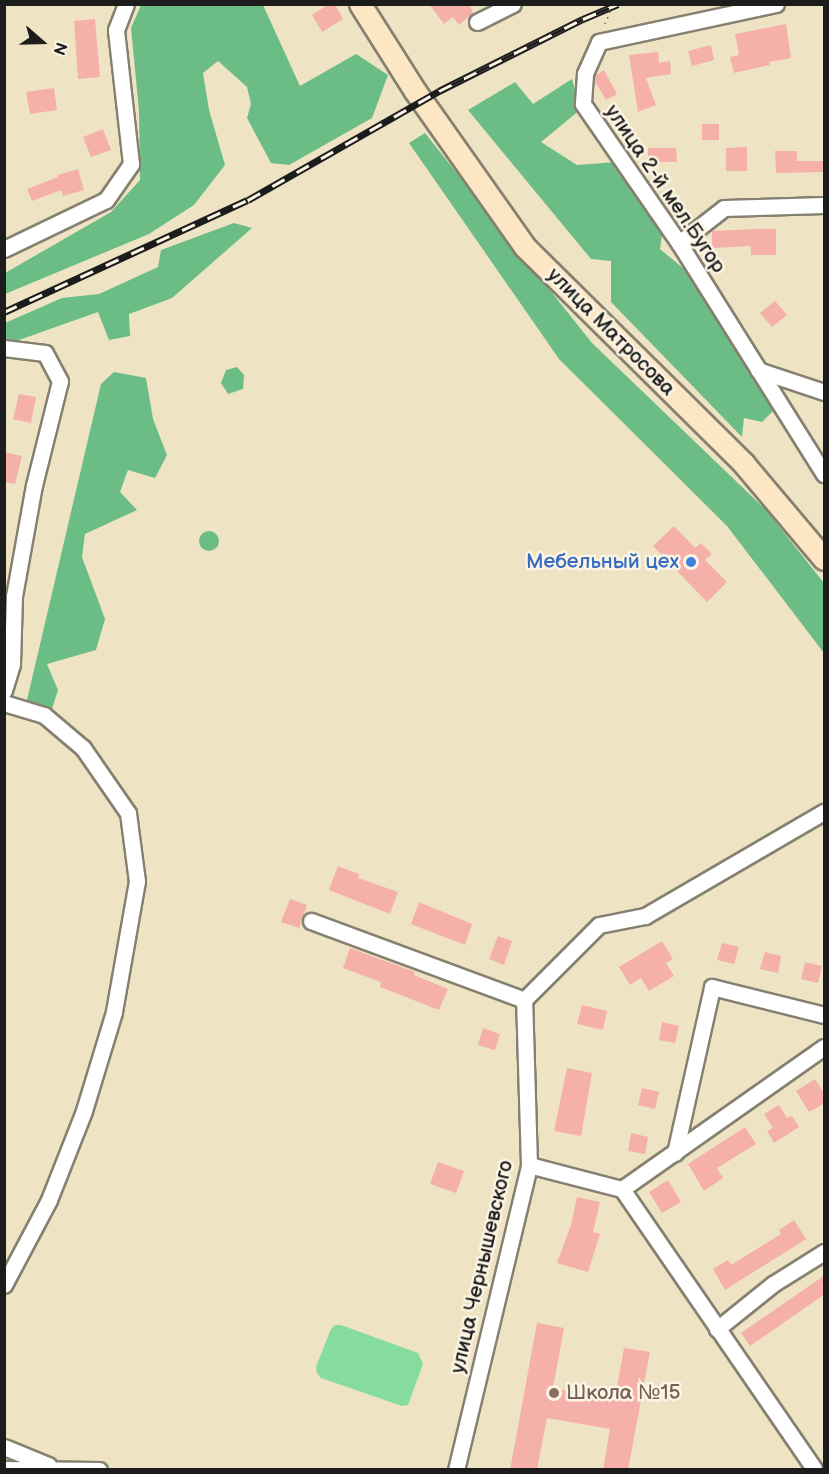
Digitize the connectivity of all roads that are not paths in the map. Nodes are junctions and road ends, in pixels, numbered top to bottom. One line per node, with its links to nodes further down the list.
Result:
1 (126, 4): 8 (street)
2 (360, 4): 13 (main road, улица Матросова)
3 (513, 4): 5 (street)
4 (776, 4): 7 (street, улица 2-й мел.Бугор)
5 (477, 22)
6 (825, 205): 7 (street)
7 (679, 243): 10 (street, улица 2-й мел.Бугор)
8 (4, 249)
9 (4, 348): 14 (street)
10 (758, 370): 11 (street); 12 (street, улица 2-й мел.Бугор)
11 (825, 392)
12 (825, 474)
13 (825, 559)
14 (4, 691)
15 (4, 703): 25 (street)
16 (825, 812): 18 (street)
17 (311, 921): 18 (street)
18 (524, 1000): 22 (street, улица Чернышевского)
19 (825, 1015): 21 (street)
20 (825, 1047): 21 (street)
21 (675, 1153): 23 (street)
22 (529, 1165): 23 (street); 32 (street, улица Чернышевского)
23 (622, 1189): 26 (street)
24 (825, 1252): 26 (street)
25 (4, 1285)
26 (717, 1329): 28 (street)
27 (4, 1447): 30 (street)
28 (817, 1467)
29 (4, 1468): 30 (street)
30 (62, 1469): 31 (street)
31 (99, 1470)
32 (456, 1470)

